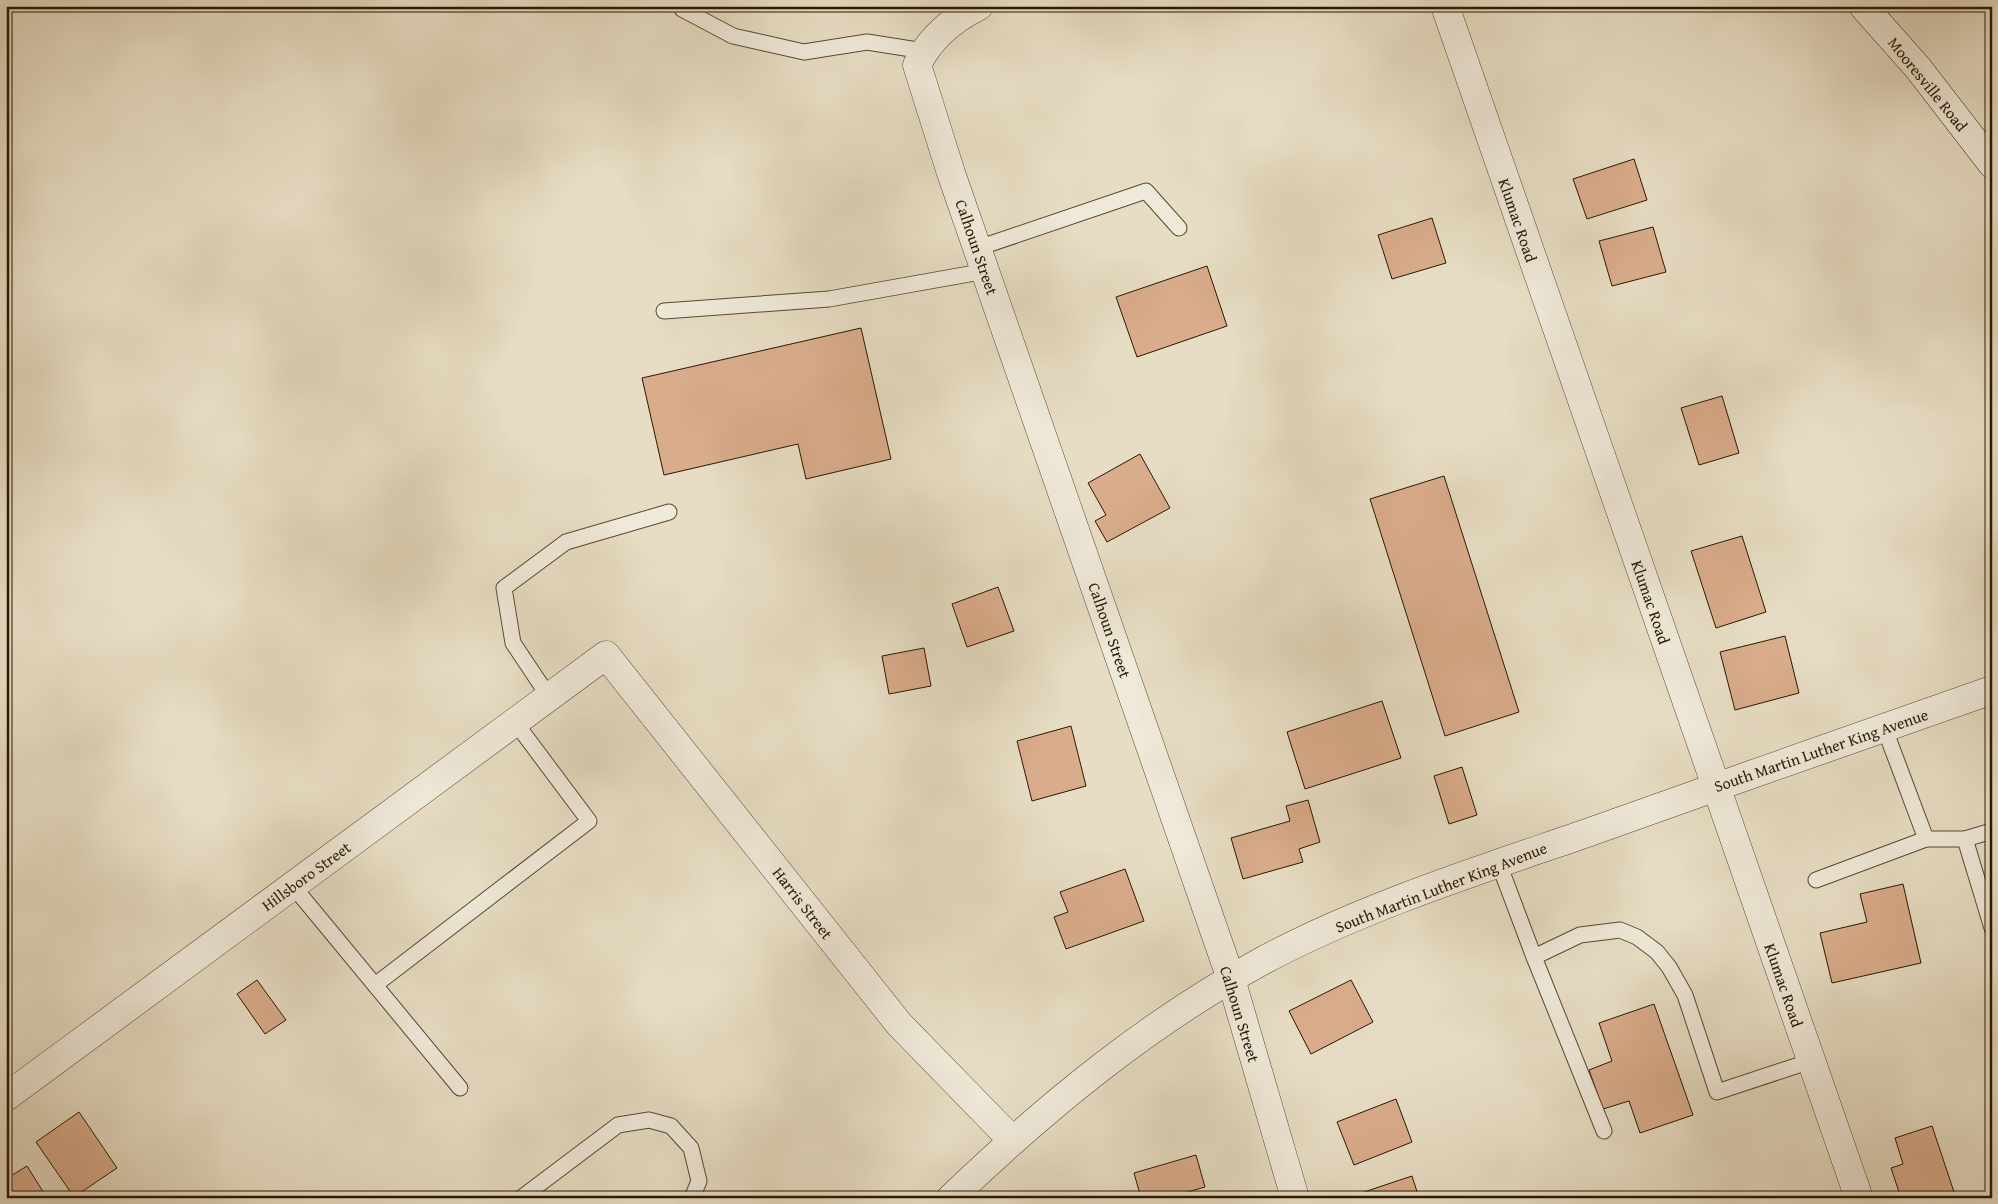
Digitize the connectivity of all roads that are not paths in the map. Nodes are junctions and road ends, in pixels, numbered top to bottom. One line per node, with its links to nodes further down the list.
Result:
1 (681, 6): 5 (lane)
2 (979, 6): 5 (street)
3 (1444, 6): 16 (street, Klumac Road)
4 (1862, 6): 6 (street, Mooresville Road)
5 (920, 58): 8 (street, Calhoun Street)
6 (1992, 164)
7 (1179, 228): 8 (lane)
8 (982, 259): 9 (lane); 25 (street, Calhoun Street)
9 (664, 310)
10 (669, 512): 13 (lane)
11 (606, 655): 13 (street, Hillsboro Street); 31 (street, Harris Street)
12 (1992, 690): 15 (street, South Martin Luther King Avenue)
13 (549, 696): 14 (street, Hillsboro Street)
14 (515, 722): 22 (street, Hillsboro Street); 26 (lane)
15 (1884, 727): 16 (street, South Martin Luther King Avenue); 18 (lane)
16 (1715, 787): 20 (street, South Martin Luther King Avenue); 27 (street, Klumac Road)
17 (1992, 831): 19 (lane)
18 (1926, 839): 19 (lane); 21 (lane)
19 (1965, 839): 23 (lane)
20 (1498, 864): 24 (lane); 25 (street, South Martin Luther King Avenue)
21 (1816, 880)
22 (293, 886): 26 (lane); 29 (street, Hillsboro Street)
23 (1992, 928)
24 (1534, 957): 27 (lane); 30 (lane)
25 (1231, 979): 31 (street, South Martin Luther King Avenue); 35 (street, Calhoun Street)
26 (375, 985): 28 (lane)
27 (1811, 1061): 36 (street, Klumac Road)
28 (460, 1088)
29 (6, 1097)
30 (1604, 1131)
31 (1012, 1140): 34 (street, South Martin Luther King Avenue)
32 (521, 1198): 33 (lane)
33 (692, 1198)
34 (951, 1198)
35 (1295, 1198)
36 (1859, 1198)

